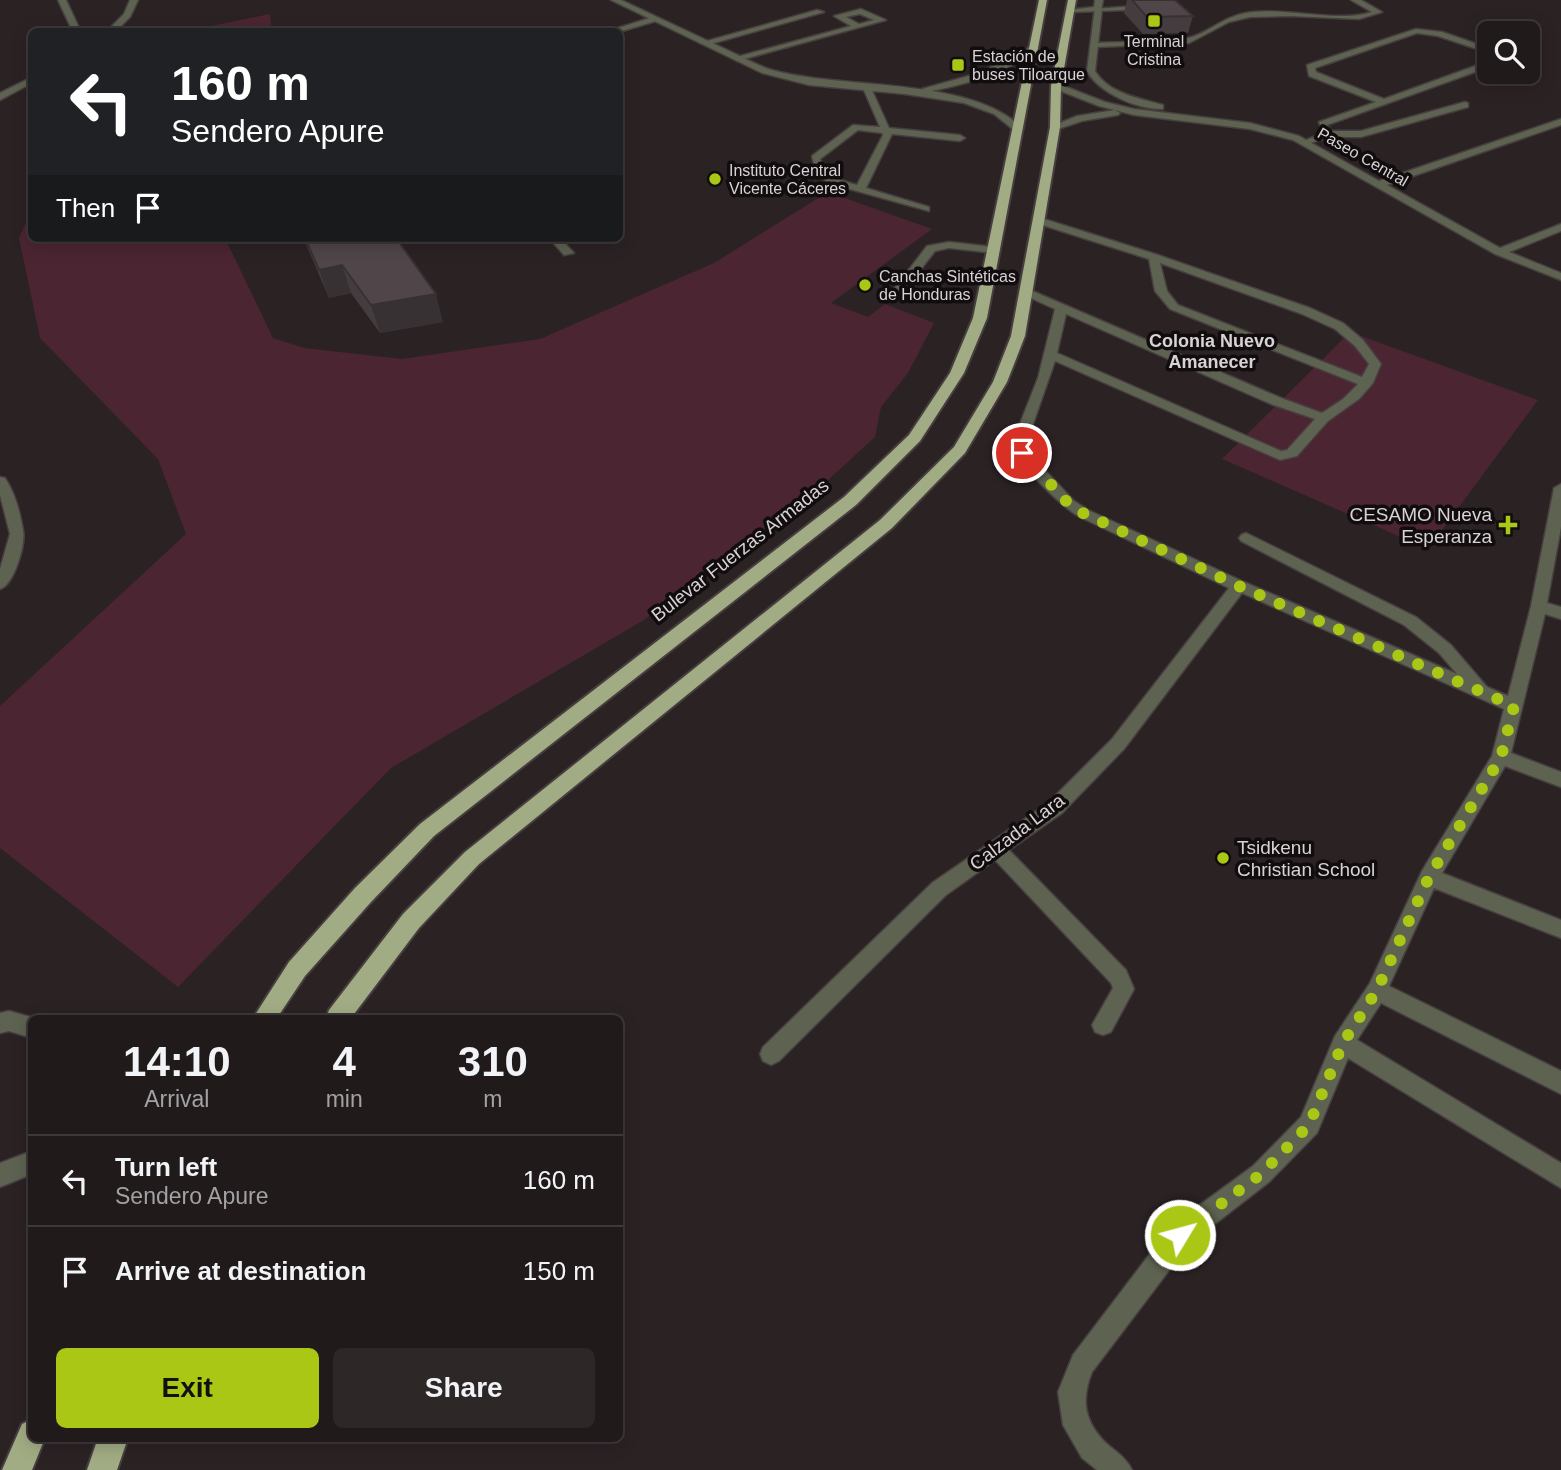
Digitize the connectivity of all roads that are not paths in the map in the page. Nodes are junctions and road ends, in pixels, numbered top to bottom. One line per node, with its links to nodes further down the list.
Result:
1 (62, 0): 12 (street)
2 (134, 0): 13 (street)
3 (615, 0): 10 (street)
4 (1043, 0): 18 (highway, Bulevar Fuerzas Armadas)
5 (1355, 0): 16 (street)
6 (1072, 5): 7 (street); 22 (highway)
7 (1098, 5): 8 (street); 16 (street)
8 (1164, 6)
9 (820, 12): 15 (street)
10 (653, 19): 14 (street); 15 (street)
11 (858, 26): 19 (street)
12 (75, 28)
13 (114, 28)
14 (623, 28)
15 (704, 43): 19 (street)
16 (1096, 44): 30 (street)
17 (1477, 47): 26 (street)
18 (1035, 48): 24 (street); 35 (highway, Bulevar Fuerzas Armadas)
19 (737, 58): 23 (street)
20 (1477, 68): 26 (street)
21 (28, 81): 25 (street)
22 (1056, 86): 29 (street, Paseo Central); 33 (highway)
23 (867, 88): 24 (street); 28 (street)
24 (905, 91): 35 (street)
25 (0, 97)
26 (1385, 102): 36 (street)
27 (1465, 105): 36 (street)
28 (877, 111): 32 (street); 34 (street)
29 (1134, 112): 30 (street, Paseo Central); 33 (street, Paseo Central)
30 (1201, 118): 38 (street, Paseo Central)
31 (1561, 122): 39 (street)
32 (856, 127): 34 (street); 40 (street)
33 (1055, 127): 42 (highway)
34 (885, 129): 37 (street); 40 (street)
35 (1018, 129): 45 (highway, Bulevar Fuerzas Armadas)
36 (1328, 134): 38 (street)
37 (960, 138)
38 (1307, 143): 39 (street, Paseo Central)
39 (1379, 184): 46 (street, Paseo Central)
40 (860, 190): 41 (street)
41 (925, 209)
42 (1040, 221): 48 (street); 50 (highway)
43 (1561, 226): 46 (street)
44 (558, 242): 47 (street)
45 (994, 250): 51 (street); 72 (highway, Bulevar Fuerzas Armadas)
46 (1499, 252): 49 (street, Paseo Central)
47 (568, 253)
48 (1154, 257): 54 (street); 54 (street)
49 (1561, 278)
50 (1026, 292): 52 (street); 73 (highway)
51 (895, 295)
52 (1061, 308): 53 (street); 55 (street)
53 (1052, 355): 55 (street); 61 (street)
54 (1367, 383): 55 (street)
55 (1323, 418)
56 (0, 481): 60 (street)
57 (1561, 488): 58 (street)
58 (1558, 526): 62 (street)
59 (1247, 538): 64 (street)
60 (0, 584)
61 (1239, 586): 64 (street); 68 (street, Calzada Lara)
62 (1539, 606): 63 (street); 65 (street)
63 (1561, 613)
64 (1481, 691): 65 (street)
65 (1514, 706): 66 (street)
66 (1501, 757): 67 (street); 69 (street)
67 (1561, 780)
68 (996, 849): 75 (street); 78 (street, Calzada Lara)
69 (1429, 877): 70 (street); 71 (street)
70 (1561, 929)
71 (1377, 990): 77 (street); 79 (street)
72 (266, 1015)
73 (339, 1015)
74 (0, 1023): 76 (street)
75 (1103, 1025)
76 (28, 1027)
77 (1343, 1043): 82 (street); 87 (street)
78 (771, 1055)
79 (1561, 1083)
80 (28, 1164): 81 (street)
81 (0, 1175)
82 (1561, 1176)
83 (29, 1442): 85 (highway)
84 (112, 1442): 86 (highway)
85 (17, 1470)
86 (102, 1470)
87 (1118, 1470)

